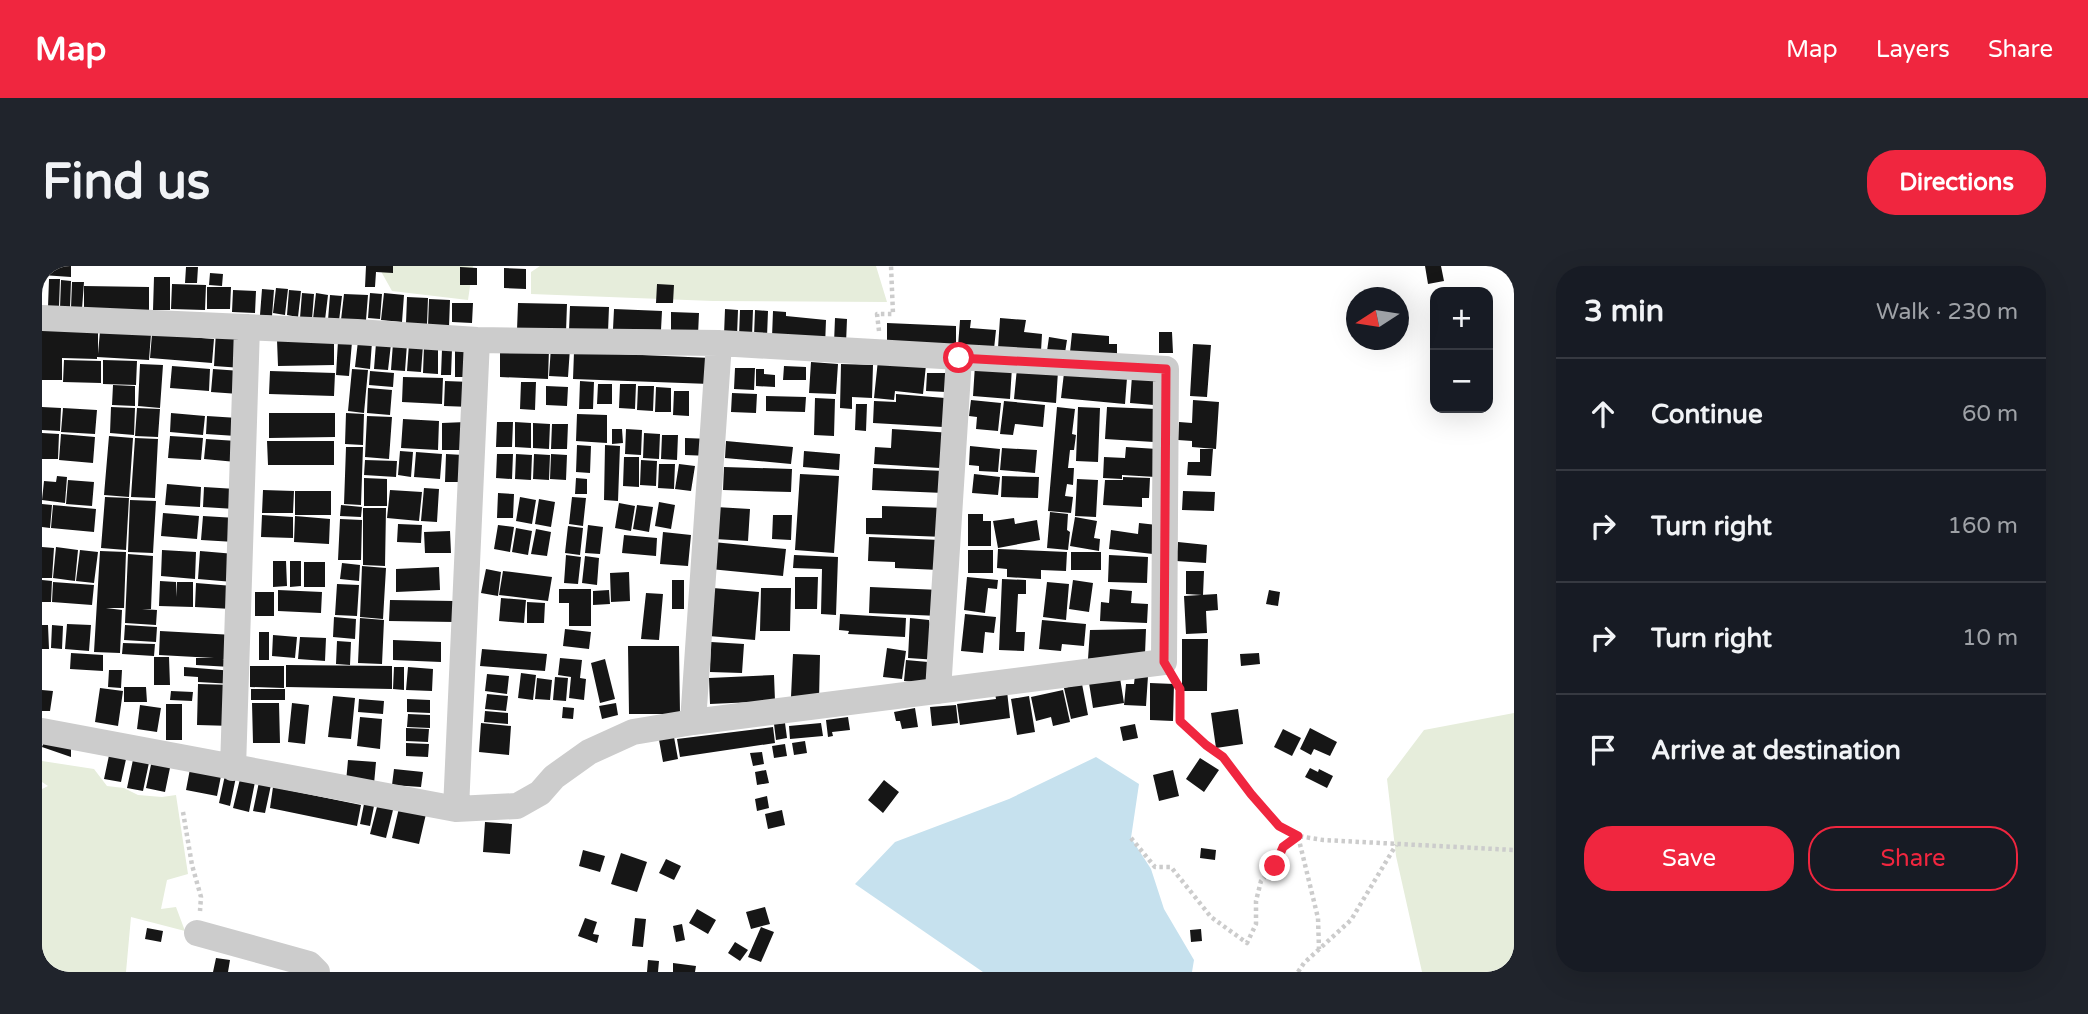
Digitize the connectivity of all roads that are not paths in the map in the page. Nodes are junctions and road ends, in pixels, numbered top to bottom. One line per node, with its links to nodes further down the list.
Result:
1 (42, 318): 2 (street)
2 (247, 327): 3 (street); 9 (street)
3 (477, 341): 4 (street); 10 (street)
4 (719, 343): 5 (street); 7 (street)
5 (959, 358): 6 (street); 6 (street)
6 (937, 691): 7 (street)
7 (693, 722): 10 (street)
8 (42, 731): 9 (street)
9 (233, 768): 10 (street)
10 (456, 809)
11 (197, 933): 12 (street)
12 (317, 972)

